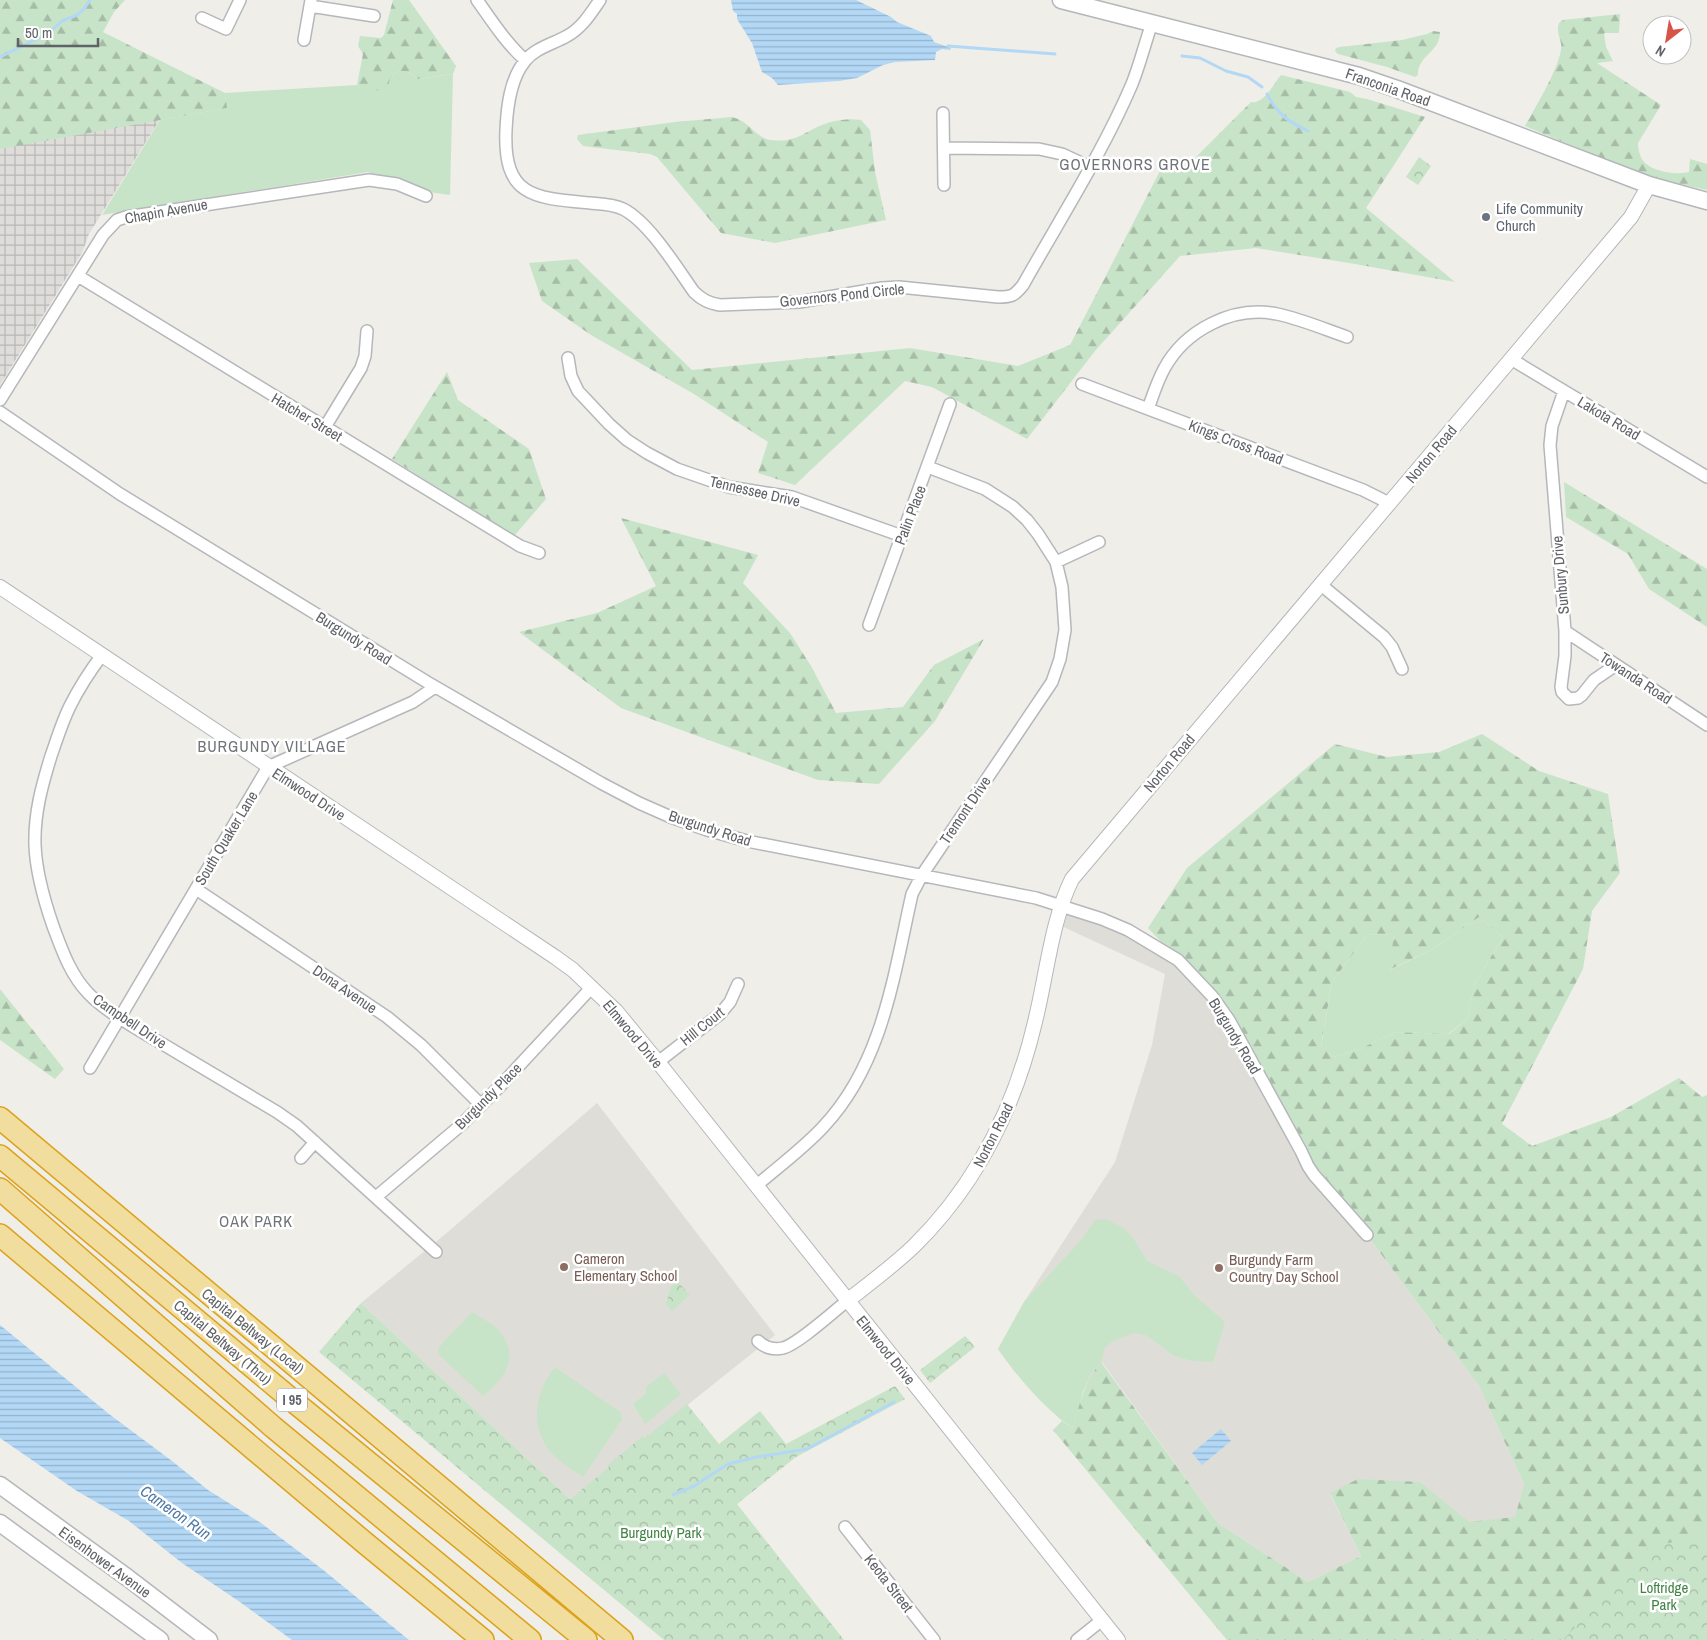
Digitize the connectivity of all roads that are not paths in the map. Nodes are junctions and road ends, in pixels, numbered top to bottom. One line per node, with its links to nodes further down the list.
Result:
1 (240, 0): 7 (street)
2 (477, 0): 10 (street)
3 (600, 0): 10 (street)
4 (1061, 0): 8 (main road, Franconia Road)
5 (310, 3): 6 (street); 9 (street)
6 (374, 16)
7 (202, 18)
8 (1152, 23): 13 (street, Governors Pond Circle); 15 (main road, Franconia Road)
9 (304, 40)
10 (525, 60): 13 (street, Governors Pond Circle)
11 (943, 113): 12 (street)
12 (944, 148): 13 (street); 14 (street)
13 (1090, 167)
14 (944, 185)
15 (1649, 185): 17 (main road, Franconia Road); 22 (street, Norton Road)
16 (426, 196): 18 (street, Chapin Avenue)
17 (1707, 200)
18 (78, 276): 25 (street, Chapin Avenue); 29 (street, Hatcher Street)
19 (367, 331): 29 (street)
20 (1347, 338): 27 (street)
21 (568, 358): 33 (street, Tennessee Drive)
22 (1511, 359): 24 (street, Lakota Road); 32 (street, Norton Road)
23 (1082, 384): 27 (street, Kings Cross Road)
24 (1564, 391): 31 (street, Lakota Road); 40 (street, Sunbury Drive)
25 (0, 400)
26 (950, 404): 30 (street, Palin Place)
27 (1148, 408): 32 (street, Kings Cross Road)
28 (0, 412): 44 (street, Burgundy Road)
29 (325, 427): 35 (street, Hatcher Street)
30 (928, 467): 33 (street, Palin Place); 36 (street, Tremont Drive)
31 (1707, 477)
32 (1389, 503): 37 (street, Norton Road)
33 (902, 536): 39 (street, Palin Place)
34 (1098, 542): 36 (street)
35 (539, 554)
36 (1056, 562): 47 (street, Tremont Drive)
37 (1320, 584): 43 (street); 49 (street, Norton Road)
38 (0, 587): 41 (street, Elmwood Drive)
39 (869, 625)
40 (1565, 631): 42 (street, Towanda Road); 42 (street, Sunbury Drive)
41 (102, 655): 46 (street, Elmwood Drive); 52 (street, Campbell Drive)
42 (1616, 665): 45 (street, Towanda Road)
43 (1402, 669)
44 (435, 687): 46 (street); 47 (street, Burgundy Road)
45 (1707, 725)
46 (268, 767): 48 (street, South Quaker Lane); 51 (street, Elmwood Drive)
47 (922, 876): 49 (street, Burgundy Road); 62 (street, Tremont Drive)
48 (196, 889): 52 (street, South Quaker Lane); 55 (street, Dona Avenue)
49 (1062, 906): 66 (street, Burgundy Road); 70 (street, Norton Road)
50 (738, 984): 53 (street, Hill Court)
51 (592, 987): 53 (street, Elmwood Drive); 55 (street, Burgundy Place)
52 (120, 1017): 54 (street, South Quaker Lane); 59 (street, Campbell Drive)
53 (658, 1062): 62 (street, Elmwood Drive)
54 (90, 1068)
55 (481, 1105): 64 (street, Burgundy Place)
56 (0, 1113): 58 (highway)
57 (0, 1118): 58 (highway, Capital Beltway (Local) / I 95)
58 (22, 1137): 81 (highway, Capital Beltway (Local) / I 95)
59 (315, 1142): 61 (street); 64 (street, Campbell Drive)
60 (0, 1156): 80 (highway, Capital Beltway (Thru) / I 95)
61 (301, 1158)
62 (756, 1186): 70 (street, Elmwood Drive)
63 (0, 1189): 79 (highway, Capital Beltway (Thru) / I 95)
64 (376, 1198): 68 (street, Campbell Drive)
65 (0, 1235): 69 (highway)
66 (1367, 1235)
67 (0, 1240): 69 (highway)
68 (436, 1252)
69 (44, 1272): 78 (highway)
70 (847, 1301): 71 (street, Norton Road); 75 (street, Elmwood Drive)
71 (758, 1341)
72 (0, 1485): 77 (main road, Eisenhower Avenue)
73 (0, 1523): 76 (main road, Eisenhower Avenue)
74 (845, 1527): 82 (street, Keota Street)
75 (1102, 1620): 83 (street); 84 (street, Elmwood Drive)
76 (160, 1640)
77 (210, 1640)
78 (483, 1640)
79 (530, 1640)
80 (586, 1640)
81 (622, 1640)
82 (934, 1640)
83 (1077, 1640)
84 (1118, 1640)

